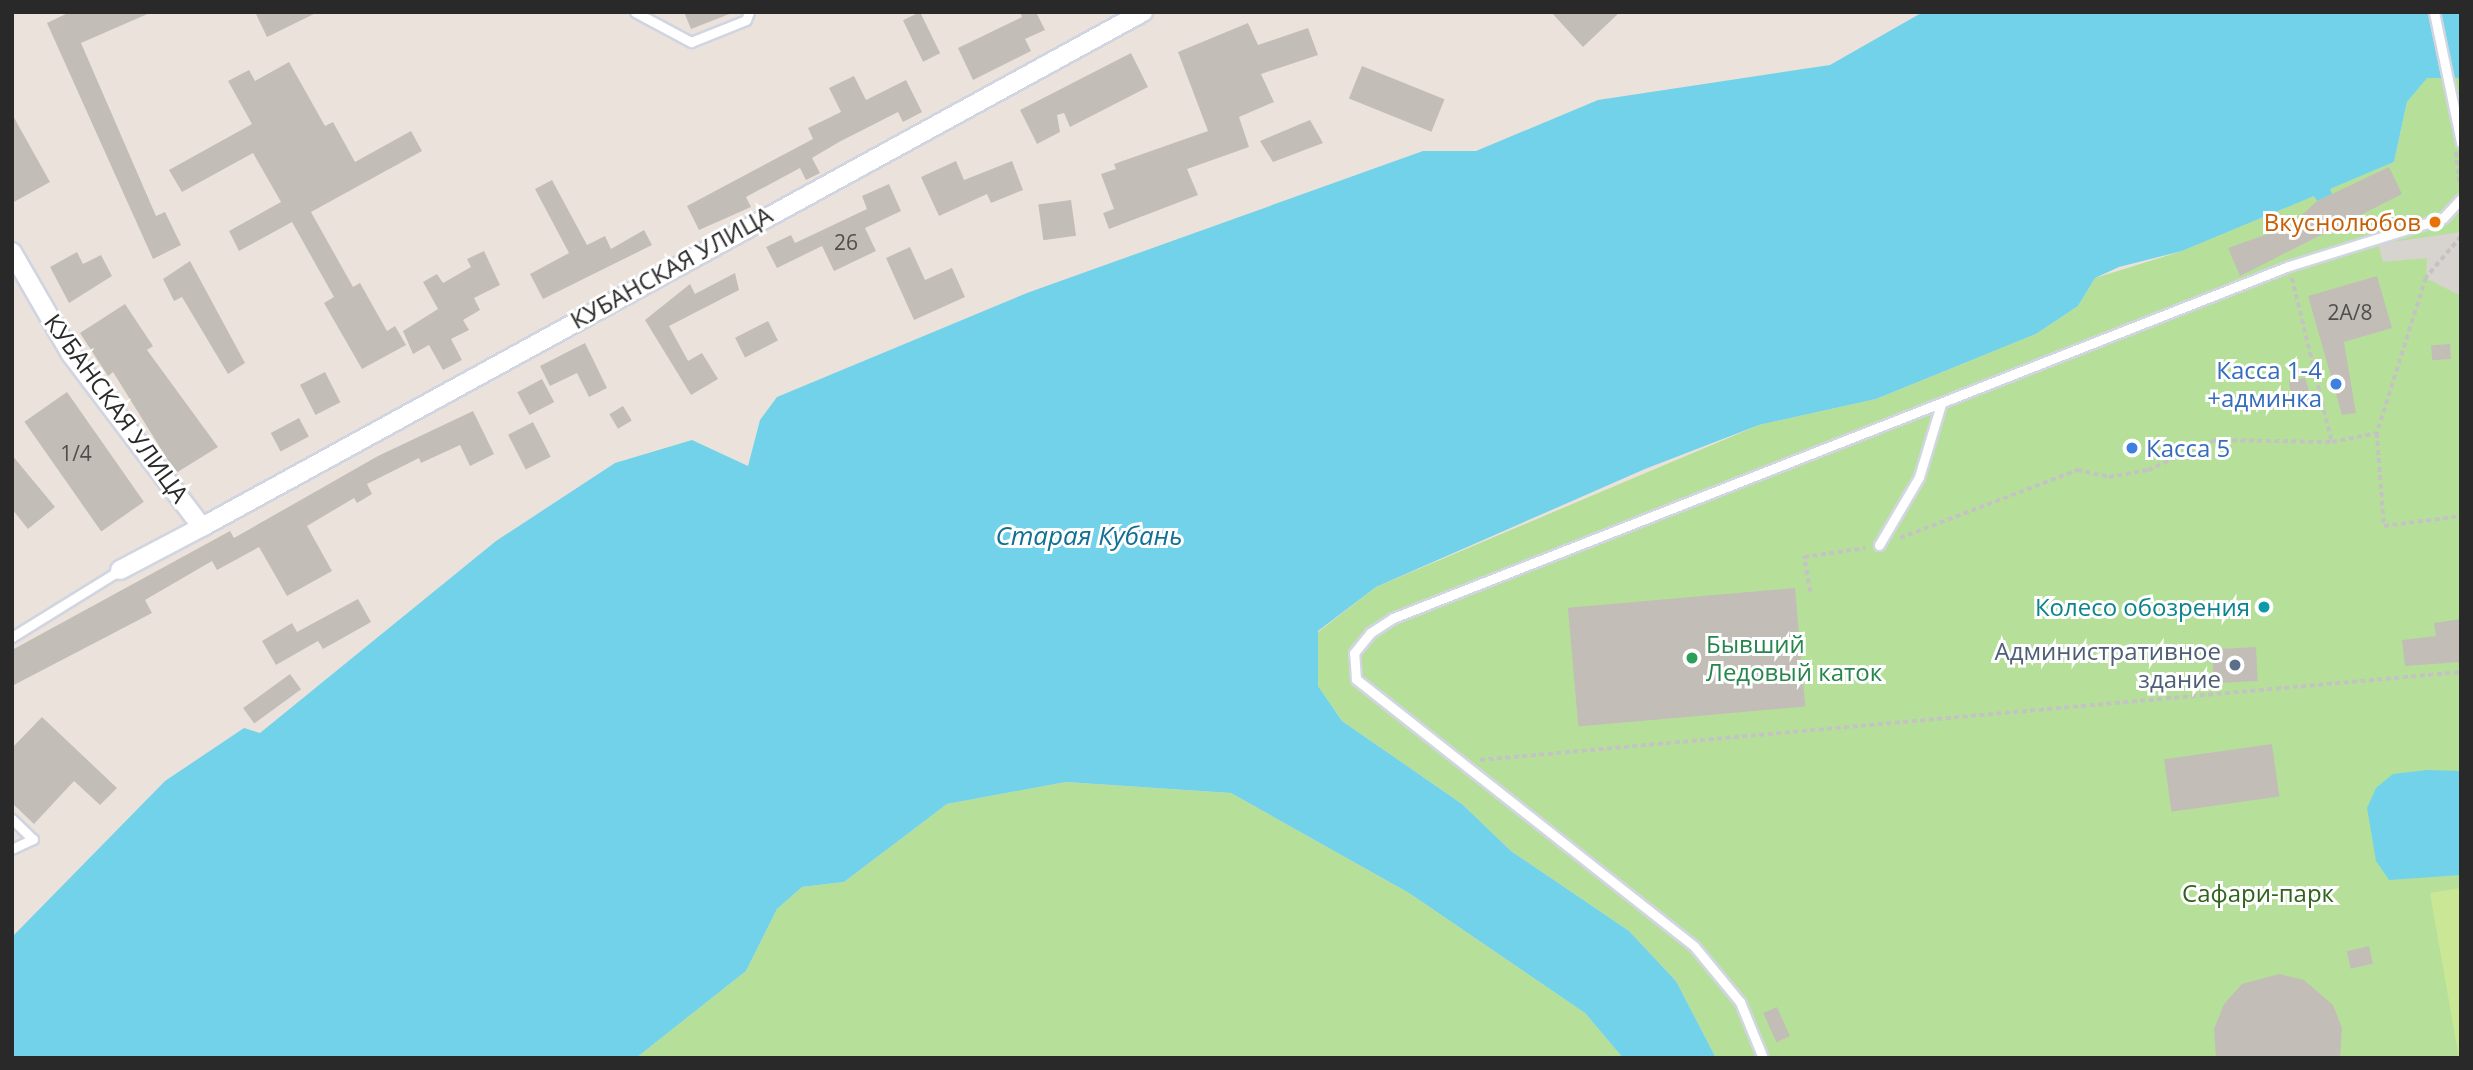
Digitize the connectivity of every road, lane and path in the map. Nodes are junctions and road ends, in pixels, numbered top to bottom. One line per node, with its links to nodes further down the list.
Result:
1 (635, 12): 2 (lane)
2 (749, 12)
3 (1143, 12): 14 (street, КУБАНСКАЯ УЛИЦА)
4 (2434, 12): 5 (lane)
5 (2458, 144): 6 (path)
6 (2460, 199): 9 (lane)
7 (2461, 237): 11 (path)
8 (12, 252): 14 (street, КУБАНСКАЯ УЛИЦА)
9 (2289, 266): 10 (lane); 12 (path)
10 (1941, 404): 15 (lane); 20 (lane)
11 (2378, 433): 12 (path); 13 (path)
12 (2332, 442): 15 (path)
13 (2461, 516)
14 (202, 527): 16 (street, КУБАНСКАЯ УЛИЦА)
15 (1879, 545): 17 (path)
16 (120, 570): 18 (lane)
17 (1810, 592)
18 (12, 637)
19 (2461, 672): 20 (path)
20 (1457, 762): 23 (lane)
21 (12, 819): 22 (lane)
22 (12, 849)
23 (1763, 1058)

